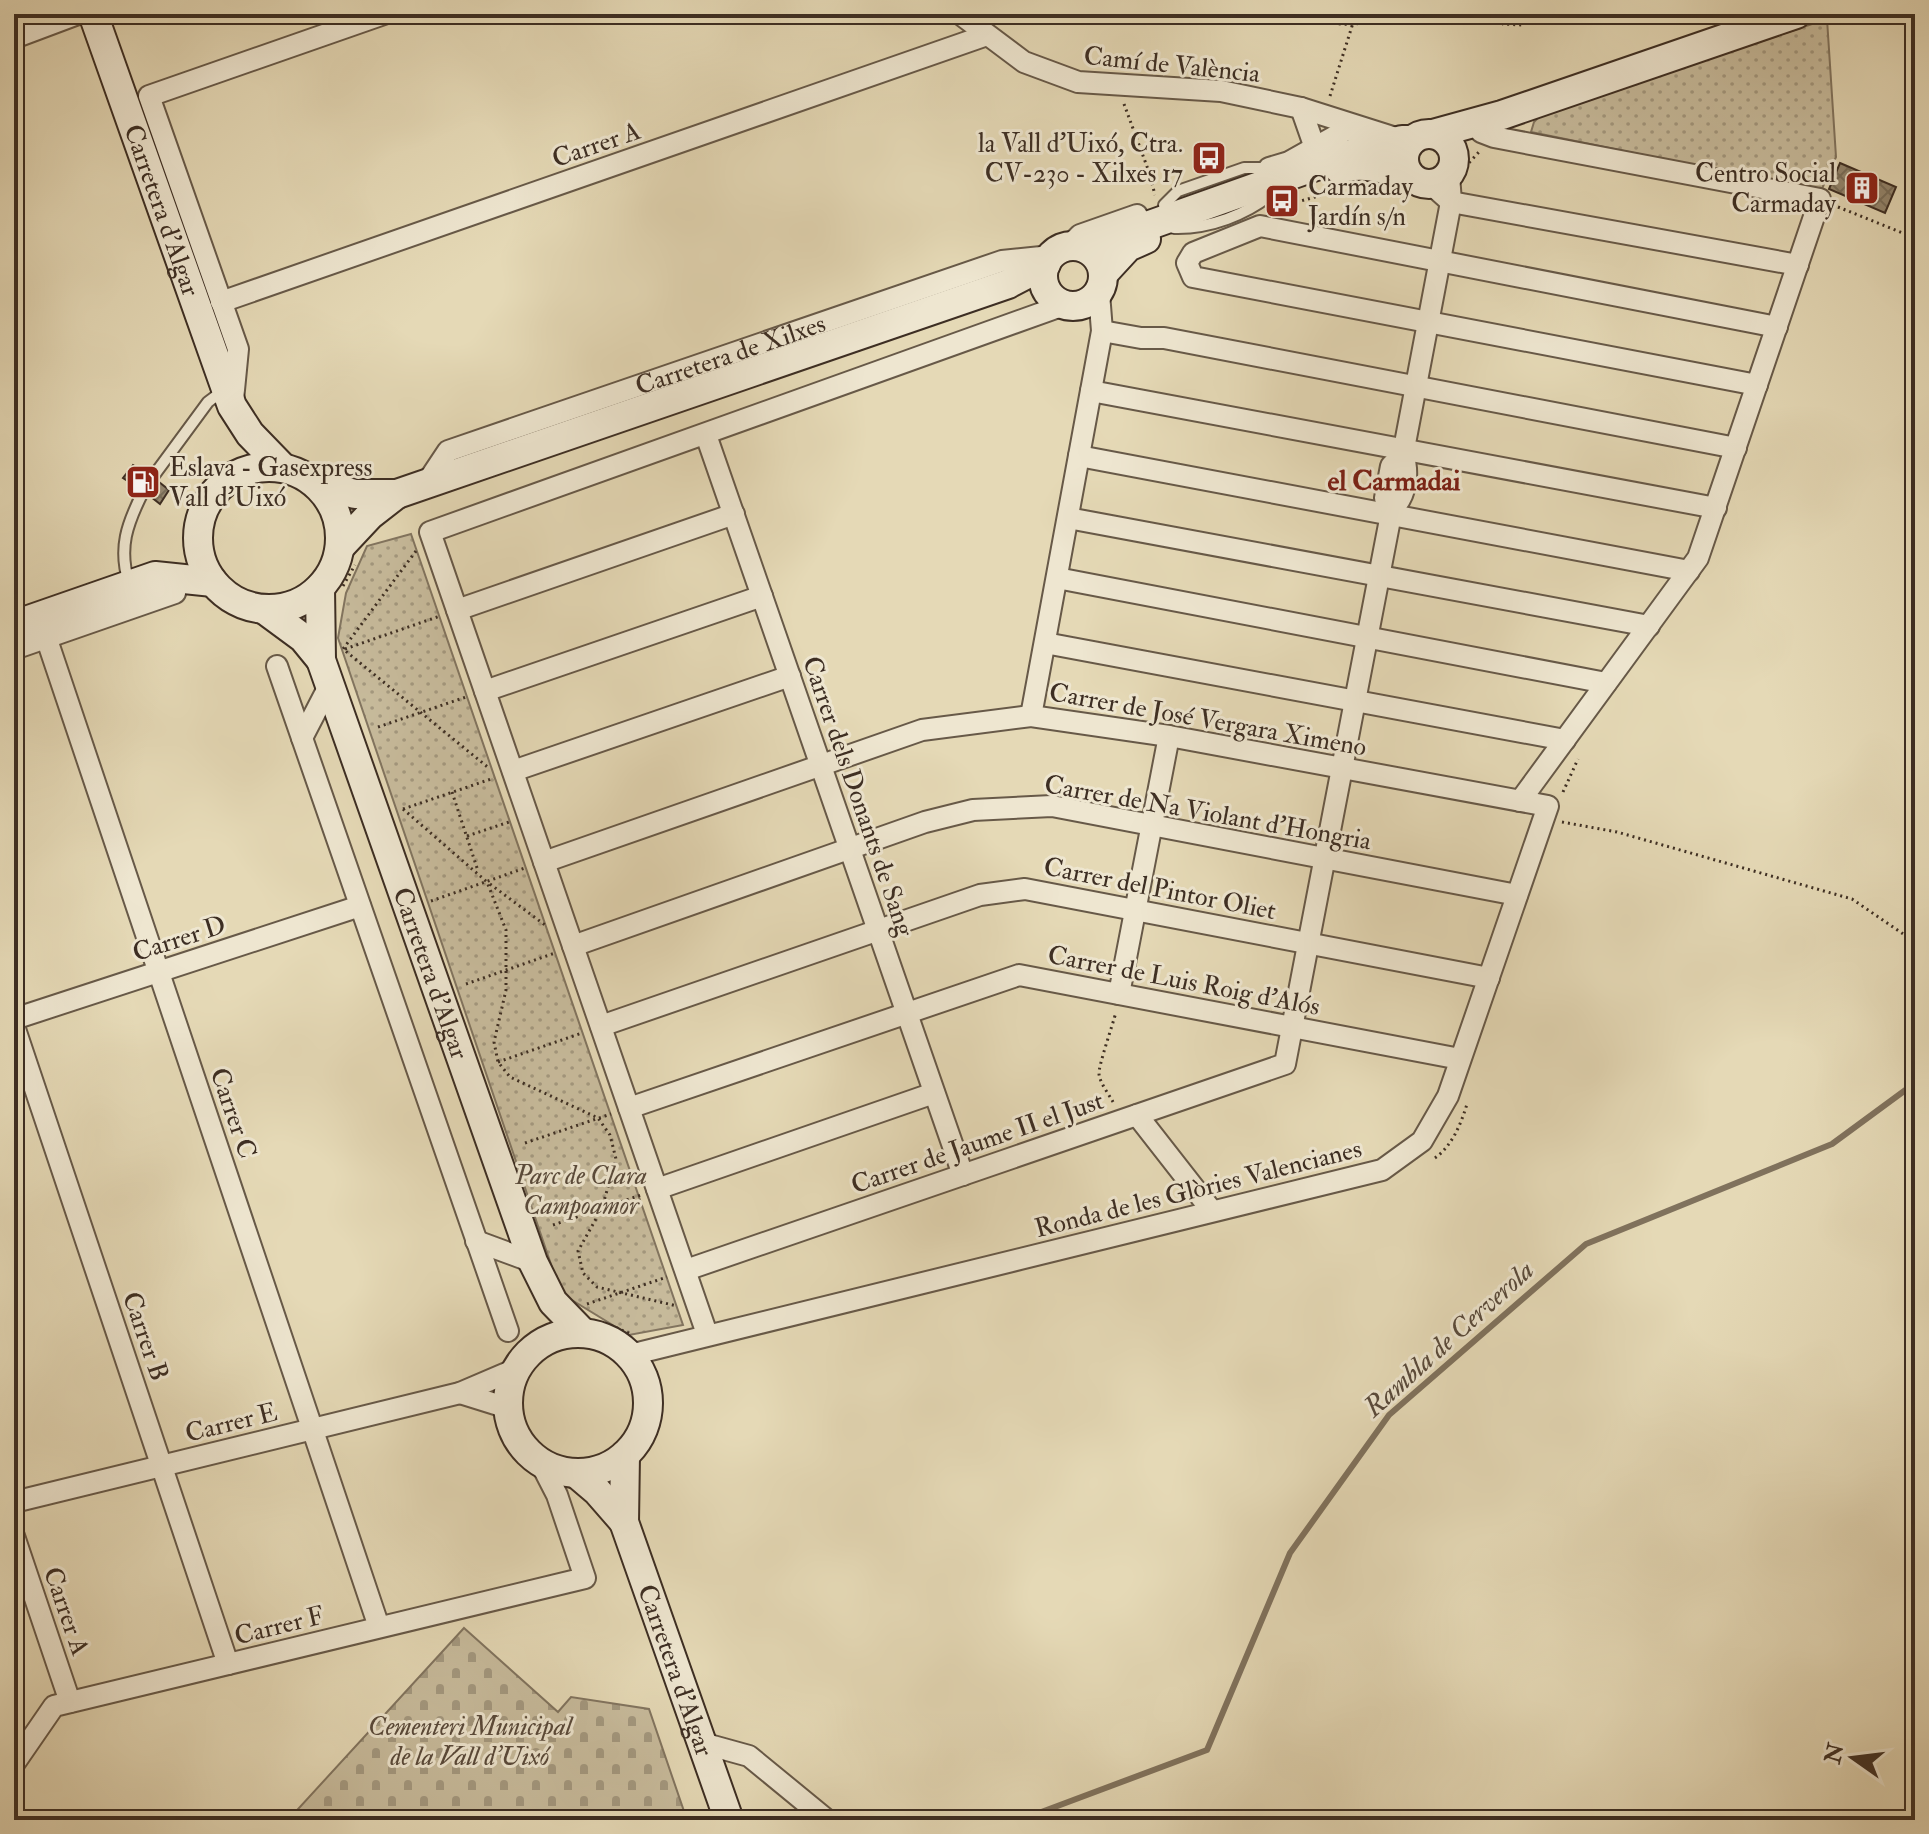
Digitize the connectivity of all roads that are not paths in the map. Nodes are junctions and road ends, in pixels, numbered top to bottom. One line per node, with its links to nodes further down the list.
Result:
1 (78, 14): 7 (street)
2 (93, 14): 25 (main road, Carretera d'Algar)
3 (384, 14): 18 (street, Carretera d'Algar)
4 (960, 14): 6 (street, Camí de València)
5 (1796, 14): 9 (main road, Carretera de Xilxes)
6 (987, 35): 8 (street, Camí de València); 18 (street, Carrer A)
7 (14, 38)
8 (1301, 108): 10 (street, Camí de València); 11 (street)
9 (1492, 128): 10 (main road, Carretera de Xilxes); 12 (main road); 16 (street)
10 (1406, 136): 11 (street, Carretera de Xilxes); 12 (main road); 12 (main road); 17 (main road, Carretera de Xilxes)
11 (1315, 148): 13 (street, Carretera de Xilxes)
12 (1442, 183): 13 (main road, Carretera de Xilxes); 15 (street); 16 (street)
13 (1268, 199): 14 (main road, Carretera de Xilxes); 15 (street); 19 (street, Carretera de Xilxes)
14 (1165, 213): 17 (main road, Carretera de Xilxes); 17 (street, Carretera de Xilxes)
15 (1440, 262): 19 (street); 20 (street)
16 (1798, 265): 20 (street)
17 (1072, 276): 21 (street); 26 (street, Carretera de Xilxes); 34 (main road, Carretera de Xilxes); 34 (street, Carretera de Xilxes)
18 (221, 302): 25 (street, Carretera d'Algar)
19 (1428, 323): 22 (street); 23 (street)
20 (1777, 327): 22 (street)
21 (1102, 331): 23 (street); 24 (street)
22 (1757, 385): 27 (street)
23 (1416, 386): 27 (street); 28 (street)
24 (1091, 391): 28 (street); 29 (street)
25 (229, 397): 30 (main road, Carretera d'Algar); 31 (lane); 32 (main road, Carretera d'Algar)
26 (706, 435): 39 (street, Carrer dels Donants de Sang); 51 (street, Carretera de Xilxes)
27 (1736, 448): 37 (street)
28 (1403, 452): 37 (street); 38 (street)
29 (1079, 456): 38 (street); 40 (street)
30 (282, 467): 32 (main road); 33 (main road)
31 (152, 478)
32 (223, 483): 41 (main road)
33 (317, 484): 36 (main road, Carretera de Xilxes); 42 (main road)
34 (426, 484): 36 (main road, Carretera de Xilxes)
35 (143, 492): 47 (lane)
36 (397, 494): 42 (main road, Carretera de Xilxes)
37 (1716, 508): 43 (street)
38 (1392, 512): 43 (street); 44 (street)
39 (734, 514): 49 (street, Carrer dels Donants de Sang); 51 (street)
40 (1068, 518): 44 (street); 45 (street)
41 (198, 529): 46 (main road); 47 (main road)
42 (348, 556): 48 (main road)
43 (1689, 571): 53 (street)
44 (1380, 576): 53 (street); 54 (street)
45 (1057, 578): 54 (street); 55 (street)
46 (213, 582): 47 (main road); 50 (main road)
47 (153, 585): 52 (main road); 52 (street)
48 (329, 591): 50 (main road); 57 (main road, Carretera d'Algar)
49 (762, 596): 59 (street, Carrer dels Donants de Sang); 61 (street)
50 (265, 610): 57 (main road, Carretera d'Algar)
51 (457, 610): 61 (street)
52 (33, 626): 56 (street); 82 (street, Carrer C)
53 (1649, 626): 60 (street)
54 (1368, 638): 60 (street); 62 (street)
55 (1045, 643): 62 (street); 63 (street)
56 (14, 649)
57 (332, 662): 65 (street, Carretera d'Algar); 98 (main road, Carretera d'Algar)
58 (277, 666): 65 (street, Carretera d'Algar)
59 (790, 676): 67 (street, Carrer dels Donants de Sang); 69 (street)
60 (1606, 683): 66 (street)
61 (485, 691): 69 (street)
62 (1355, 701): 66 (street); 68 (street)
63 (1031, 716): 64 (street, Carrer de José Vergara Ximeno); 67 (street, Carrer de José Vergara Ximeno)
64 (1169, 736): 68 (street, Carrer de José Vergara Ximeno); 72 (street)
65 (302, 738): 77 (street, Carretera d'Algar)
66 (1565, 740): 70 (street)
67 (821, 765): 73 (street, Carrer dels Donants de Sang); 75 (street, Carrer de José Vergara Ximeno)
68 (1343, 768): 70 (street, Carrer de José Vergara Ximeno); 74 (street)
69 (513, 771): 75 (street)
70 (1520, 801): 71 (street, Carrer de José Vergara Ximeno)
71 (1548, 806): 76 (street, Ronda de les Glòries Valencianes)
72 (1152, 825): 73 (street, Carrer de Na Violant d'Hongria); 74 (street, Carrer de Na Violant d'Hongria); 78 (street)
73 (849, 849): 79 (street, Carrer dels Donants de Sang); 81 (street, Carrer de Na Violant d'Hongria)
74 (1325, 858): 76 (street, Carrer de Na Violant d'Hongria); 80 (street)
75 (544, 862): 81 (street)
76 (1517, 895): 83 (street, Ronda de les Glòries Valencianes)
77 (360, 906): 82 (street, Carrer D); 97 (street, Carretera d'Algar)
78 (1135, 910): 79 (street, Carrer del Pintor Oliet); 80 (street, Carrer del Pintor Oliet); 84 (street)
79 (878, 931): 85 (street, Carrer dels Donants de Sang); 88 (street, Carrer del Pintor Oliet)
80 (1309, 943): 83 (street, Carrer del Pintor Oliet); 89 (street)
81 (573, 946): 88 (street)
82 (159, 972): 86 (street, Carrer D); 107 (street, Carrer C)
83 (1489, 978): 90 (street, Ronda de les Glòries Valencianes)
84 (1116, 994): 85 (street, Carrer de Luis Roig d'Alós); 89 (street, Carrer de Luis Roig d'Alós)
85 (907, 1013): 91 (street, Carrer dels Donants de Sang); 92 (street, Carrer de Luis Roig d'Alós)
86 (14, 1019)
87 (14, 1026): 110 (street, Carrer B)
88 (601, 1026): 92 (street)
89 (1293, 1027): 90 (street, Carrer de Luis Roig d'Alós); 93 (street, Carrer de Jaume II el Just)
90 (1460, 1059): 96 (street, Ronda de les Glòries Valencianes)
91 (934, 1093): 94 (street, Carrer dels Donants de Sang); 95 (street)
92 (629, 1108): 95 (street)
93 (1130, 1117): 94 (street, Carrer de Jaume II el Just); 96 (street)
94 (963, 1175): 99 (street, Carrer de Jaume II el Just)
95 (657, 1189): 99 (street)
96 (1212, 1211): 102 (street, Ronda de les Glòries Valencianes)
97 (476, 1241): 98 (street); 101 (street, Carretera d'Algar)
98 (534, 1266): 100 (main road, Carretera d'Algar); 104 (main road, Carretera d'Algar)
99 (686, 1270): 102 (street)
100 (589, 1320): 103 (main road); 104 (main road)
101 (508, 1331)
102 (707, 1334): 103 (street, Ronda de les Glòries Valencianes)
103 (638, 1352): 108 (main road)
104 (525, 1359): 105 (street, Carrer E); 106 (main road)
105 (460, 1393): 106 (street); 107 (street, Carrer E)
106 (508, 1408): 109 (main road)
107 (312, 1429): 110 (street, Carrer E); 115 (street, Carrer C)
108 (635, 1454): 111 (main road); 113 (main road, Carretera d'Algar)
109 (540, 1462): 111 (main road); 115 (street, Carrer F)
110 (162, 1466): 112 (street, Carrer E); 116 (street, Carrer B)
111 (577, 1474): 113 (main road, Carretera d'Algar)
112 (14, 1502)
113 (624, 1522): 118 (main road, Carretera d'Algar)
114 (14, 1536): 117 (street, Carrer A)
115 (379, 1627): 116 (street, Carrer F)
116 (228, 1664): 117 (street, Carrer F)
117 (70, 1702): 119 (street, Carrer F)
118 (702, 1743): 120 (main road, Carretera d'Algar); 121 (street)
119 (14, 1764)
120 (729, 1820)
121 (827, 1820)

